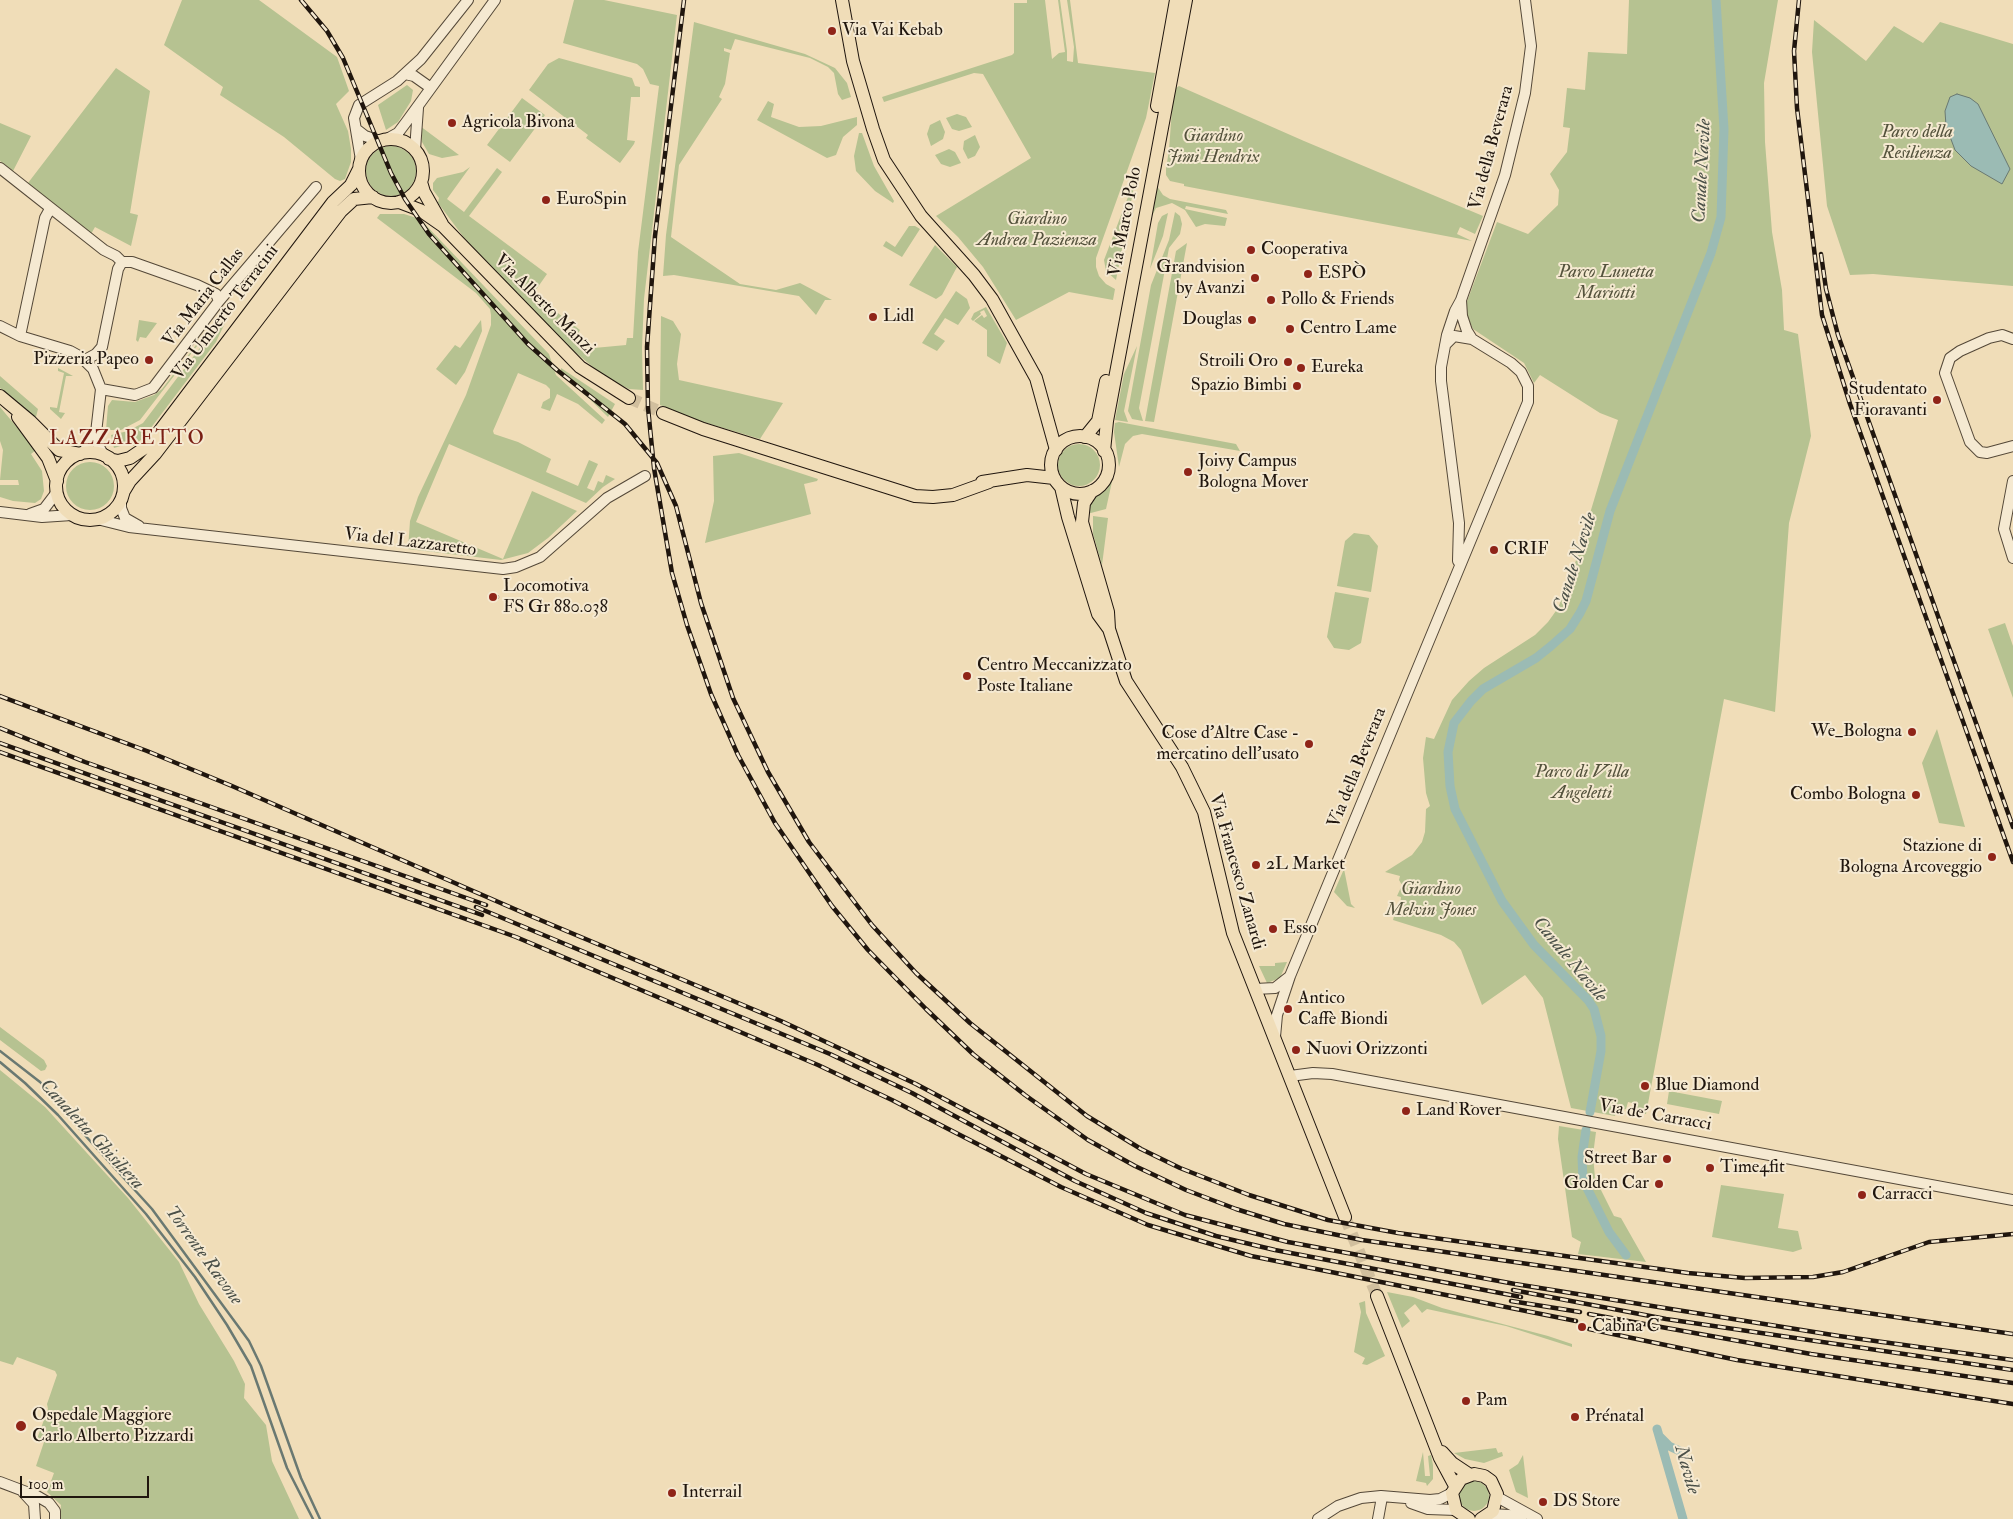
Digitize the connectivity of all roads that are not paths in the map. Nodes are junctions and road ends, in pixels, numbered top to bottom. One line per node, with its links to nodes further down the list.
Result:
1 (468, 0): 7 (street)
2 (495, 0): 8 (street)
3 (842, 0): 34 (main road)
4 (1176, 0): 36 (main road, Via Marco Polo)
5 (1186, 0): 38 (main road, Via Marco Polo)
6 (1525, 0): 22 (street, Via della Beverara)
7 (405, 74): 8 (street); 10 (street)
8 (431, 88): 9 (street)
9 (419, 105): 11 (street); 12 (street)
10 (356, 129): 11 (street); 13 (street)
11 (384, 140): 12 (main road); 13 (main road)
12 (415, 150): 15 (main road)
13 (360, 164): 17 (main road); 41 (main road, Via Umberto Terracini)
14 (0, 168): 19 (street)
15 (421, 182): 18 (main road); 20 (main road, Via Alberto Manzi)
16 (316, 188): 23 (street, Via Maria Callas)
17 (373, 197): 18 (main road); 48 (main road, Via Umberto Terracini)
18 (399, 202): 20 (main road, Via Alberto Manzi)
19 (50, 209): 21 (street); 25 (street)
20 (443, 226): 31 (main road, Via Alberto Manzi)
21 (122, 262): 23 (street); 29 (street)
22 (1461, 300): 26 (street, Via della Beverara); 28 (street, Via della Beverara)
23 (219, 301): 30 (street, Via Maria Callas)
24 (0, 326): 25 (street)
25 (20, 336): 29 (street)
26 (1472, 339): 28 (street); 53 (street, Via della Beverara)
27 (2013, 339): 37 (street)
28 (1445, 345): 49 (street, Via della Beverara)
29 (85, 360): 30 (street)
30 (101, 389): 35 (street)
31 (629, 398)
32 (4, 400): 40 (main road); 46 (main road)
33 (663, 413): 43 (main road)
34 (1047, 413): 36 (main road); 39 (main road)
35 (96, 434): 40 (street); 41 (street)
36 (1080, 438): 38 (main road); 39 (main road)
37 (2013, 446)
38 (1104, 451): 47 (main road)
39 (1054, 453): 43 (main road); 45 (main road)
40 (81, 454): 41 (main road); 46 (main road)
41 (107, 457): 48 (main road)
42 (646, 476): 55 (street, Via del Lazzaretto)
43 (1018, 476): 45 (main road)
44 (2013, 481): 56 (street)
45 (1058, 483): 47 (main road); 58 (main road, Via Francesco Zanardi)
46 (57, 486): 51 (street); 52 (main road)
47 (1092, 491): 58 (main road, Via Francesco Zanardi)
48 (122, 496): 54 (main road); 55 (street, Via del Lazzaretto)
49 (1457, 511): 53 (street); 57 (street, Via della Beverara)
50 (0, 512): 51 (street)
51 (26, 515): 52 (street)
52 (72, 516): 54 (main road)
53 (1480, 516): 57 (street, Via della Beverara)
54 (97, 520): 55 (street, Via del Lazzaretto)
55 (142, 527)
56 (2013, 558)
57 (1456, 572): 59 (street, Via della Beverara)
58 (1108, 629): 60 (main road, Via Francesco Zanardi)
59 (1290, 976): 60 (street); 61 (street, Via della Beverara)
60 (1255, 989): 61 (main road, Via Francesco Zanardi)
61 (1275, 1039): 62 (main road, Via Francesco Zanardi)
62 (1290, 1076): 63 (street, Via de' Carracci); 64 (main road, Via Francesco Zanardi)
63 (2013, 1200)
64 (1345, 1217)
65 (1377, 1296): 66 (main road)
66 (1437, 1446): 67 (main road); 70 (main road)
67 (1470, 1475): 70 (main road); 72 (main road)
68 (0, 1482): 69 (street)
69 (19, 1489): 74 (street); 75 (street)
70 (1453, 1490): 73 (street); 76 (main road)
71 (1382, 1497): 73 (street); 80 (street); 81 (street)
72 (1498, 1497): 77 (main road); 84 (street)
73 (1401, 1498): 76 (street)
74 (45, 1501): 75 (street); 79 (street)
75 (35, 1507): 78 (street)
76 (1456, 1510): 82 (main road)
77 (1486, 1517): 83 (street)
78 (34, 1519)
79 (55, 1519)
80 (1318, 1519)
81 (1378, 1519)
82 (1467, 1519)
83 (1521, 1519)
84 (1538, 1519)

